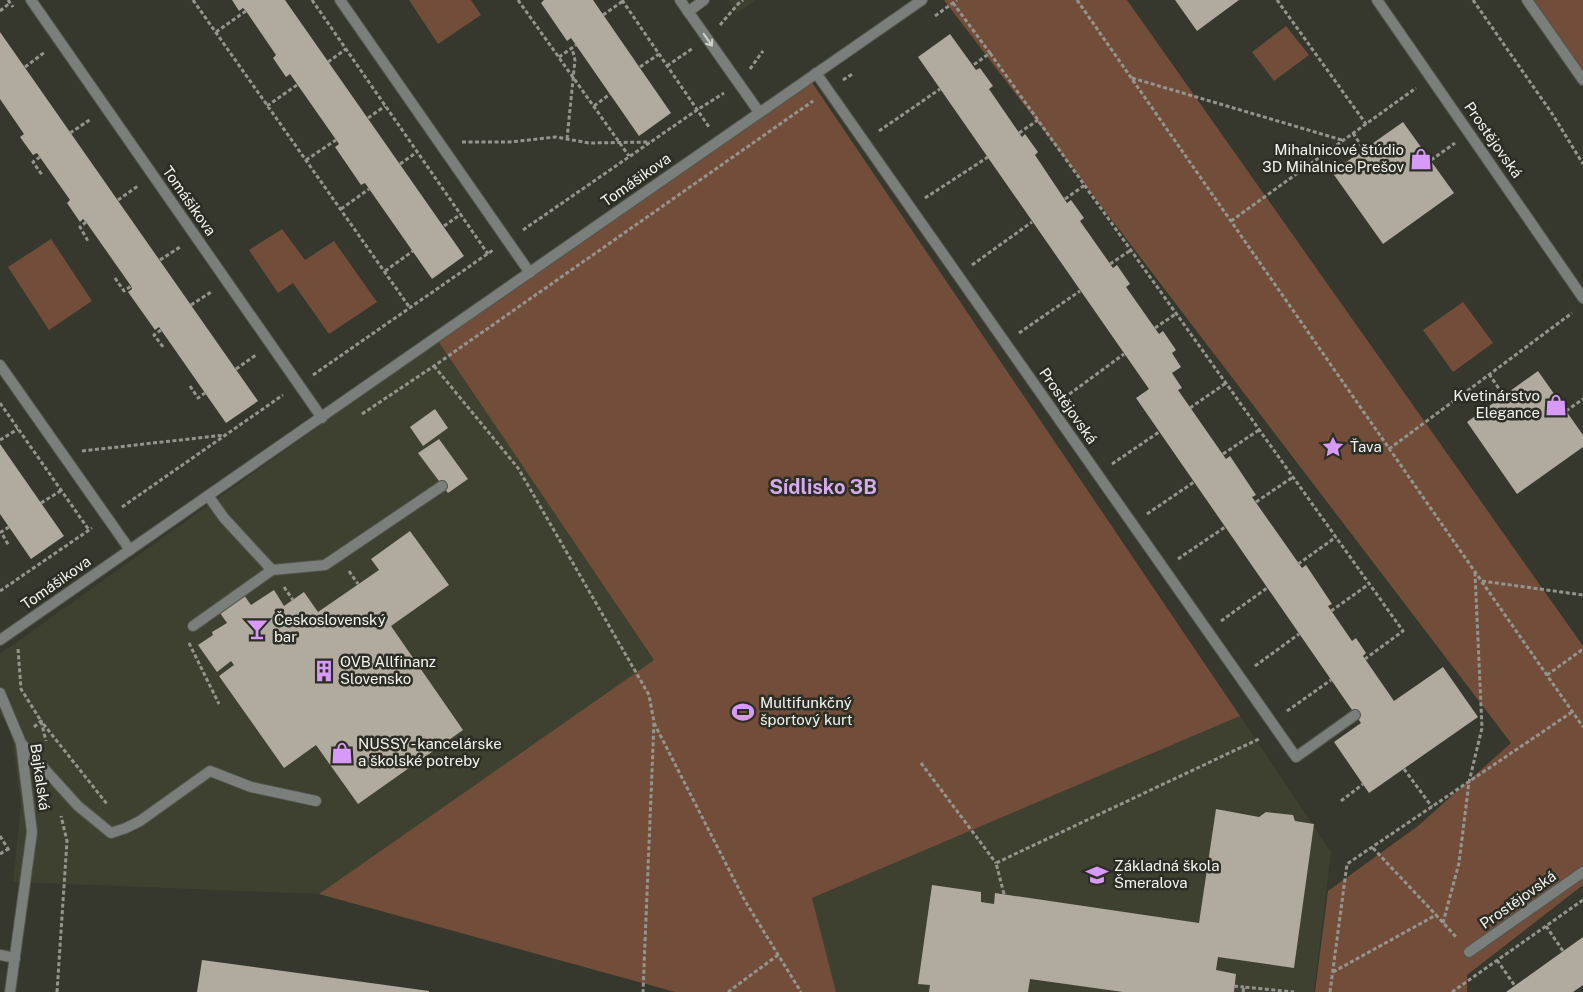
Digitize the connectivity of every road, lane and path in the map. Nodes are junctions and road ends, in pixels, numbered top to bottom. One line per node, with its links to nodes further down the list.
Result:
1 (31, 0): 118 (street, Tomášikova)
2 (193, 0): 23 (path)
3 (312, 0): 24 (path)
4 (340, 0): 63 (street)
5 (518, 0): 28 (path)
6 (623, 0): 21 (path); 27 (path)
7 (680, 0): 20 (street)
8 (704, 0): 20 (street)
9 (922, 0): 34 (street, Tomášikova)
10 (957, 0): 16 (path)
11 (1077, 0): 37 (path)
12 (1277, 0): 51 (path)
13 (1377, 0): 35 (street, Prostějovská)
14 (1473, 0): 73 (path)
15 (1527, 0): 38 (street)
16 (953, 3): 22 (path); 26 (path)
17 (10, 4): 18 (path)
18 (0, 11)
19 (246, 12): 23 (path)
20 (688, 12): 47 (street, one-way to 47)
21 (603, 15)
22 (930, 19)
23 (216, 32): 43 (path)
24 (346, 50): 29 (path); 44 (path)
25 (44, 52): 31 (path)
26 (990, 53): 30 (path); 50 (path)
27 (659, 54): 32 (path); 46 (path)
28 (559, 57): 36 (path); 36 (path)
29 (328, 62)
30 (972, 66)
31 (25, 67)
32 (640, 67)
33 (860, 69): 41 (path)
34 (816, 73): 41 (street, Prostějovská); 47 (street, Tomášikova)
35 (1431, 77): 51 (path); 56 (street, Prostějovská)
36 (573, 78): 45 (path); 57 (path)
37 (1131, 78): 59 (path); 83 (path)
38 (1583, 80)
39 (297, 85): 43 (path)
40 (940, 89): 53 (path)
41 (828, 90): 69 (path); 180 (street, Prostějovská)
42 (610, 94): 45 (path)
43 (268, 106): 70 (path)
44 (385, 106): 49 (path); 65 (path)
45 (594, 106): 62 (path)
46 (697, 110): 60 (path); 61 (path)
47 (759, 112): 60 (street, Tomášikova)
48 (91, 118): 52 (path)
49 (368, 118)
50 (1038, 120): 54 (path); 75 (path)
51 (1366, 124): 55 (path)
52 (70, 133)
53 (876, 133)
54 (1019, 133)
55 (1353, 133): 59 (path); 64 (path)
56 (1469, 133): 71 (path); 102 (street, Prostějovská)
57 (567, 139): 62 (path); 63 (path)
58 (336, 140): 70 (path)
59 (1343, 140): 83 (path)
60 (718, 141): 69 (path); 97 (street, Tomášikova)
61 (650, 142): 62 (path); 66 (path)
62 (620, 143): 66 (path)
63 (440, 144): 87 (street)
64 (1364, 150)
65 (417, 152): 72 (path); 82 (path)
66 (629, 156): 87 (path)
67 (40, 157): 74 (path)
68 (988, 157): 80 (path)
69 (730, 159): 114 (path)
70 (306, 160): 81 (path)
71 (1431, 160)
72 (400, 164)
73 (1583, 164)
74 (42, 175)
75 (1084, 185): 78 (path); 90 (path)
76 (138, 186): 79 (path)
77 (369, 189): 81 (path)
78 (1065, 198)
79 (118, 200)
80 (922, 200)
81 (341, 209): 96 (path)
82 (460, 214): 86 (path); 92 (path)
83 (1231, 221): 134 (path)
84 (86, 222): 88 (path)
85 (1032, 222): 95 (path)
86 (444, 226)
87 (507, 240): 92 (path); 97 (street)
88 (88, 241)
89 (181, 246): 93 (path)
90 (1131, 250): 94 (path); 106 (path)
91 (413, 251): 96 (path)
92 (488, 254): 104 (path)
93 (160, 260)
94 (1110, 264)
95 (969, 267)
96 (385, 272): 104 (path)
97 (530, 273): 128 (street, Tomášikova)
98 (115, 278): 99 (path)
99 (130, 286)
100 (212, 291): 103 (path)
101 (1080, 291): 109 (path)
102 (1583, 298)
103 (191, 305)
104 (410, 308): 118 (path)
105 (1575, 311): 116 (path)
106 (1177, 313): 107 (path); 117 (path)
107 (1155, 328)
108 (161, 330): 110 (path)
109 (1017, 335)
110 (164, 348)
111 (256, 354): 115 (path)
112 (1124, 354): 122 (path)
113 (0, 365): 135 (street)
114 (434, 366): 127 (path); 178 (path)
115 (236, 369)
116 (1489, 374): 121 (path); 134 (path)
117 (1226, 383): 125 (path); 130 (path)
118 (298, 385): 128 (street, Tomášikova); 132 (path)
119 (190, 386): 120 (path)
120 (205, 393)
121 (1504, 396)
122 (1062, 399)
123 (1583, 399): 126 (path)
124 (0, 402): 129 (path)
125 (1190, 408)
126 (1566, 411)
127 (359, 416)
128 (322, 418): 142 (street, Tomášikova)
129 (18, 429): 133 (path); 141 (path)
130 (1259, 430): 136 (path); 138 (path)
131 (1159, 432): 137 (path)
132 (225, 435): 135 (path); 146 (path)
133 (0, 440)
134 (1389, 448): 156 (path)
135 (62, 453): 146 (street)
136 (1223, 454)
137 (1110, 466)
138 (1293, 477): 143 (path); 150 (path)
139 (1194, 482): 145 (path)
140 (442, 486): 155 (street)
141 (62, 490): 144 (path); 149 (path)
142 (209, 497): 152 (street, Tomášikova); 155 (street)
143 (1256, 502)
144 (41, 503)
145 (1144, 516)
146 (107, 517): 149 (path); 152 (street)
147 (9, 527): 151 (path)
148 (1225, 527): 153 (path)
149 (89, 530): 160 (path)
150 (1336, 537): 154 (path); 158 (path)
151 (10, 546)
152 (130, 550): 166 (street, Tomášikova)
153 (1176, 561)
154 (1298, 564)
155 (272, 570): 164 (street)
156 (1475, 573): 157 (path); 185 (path)
157 (1482, 581): 161 (path); 171 (path)
158 (1369, 584): 162 (path); 169 (path)
159 (1267, 588): 163 (path)
160 (0, 591)
161 (1583, 595)
162 (1331, 611)
163 (1218, 623)
164 (193, 626): 174 (path)
165 (1299, 634): 170 (path)
166 (0, 640)
167 (18, 646): 184 (path)
168 (1583, 649): 171 (path)
169 (1365, 658)
170 (1250, 669)
171 (1547, 675): 175 (path)
172 (1331, 680): 176 (path)
173 (0, 693): 181 (street, Bajkalská)
174 (218, 704)
175 (1572, 712): 179 (path); 185 (path)
176 (1282, 714)
177 (1355, 715): 180 (street, Prostějovská)
178 (654, 722): 206 (path); 218 (path)
179 (1583, 727)
180 (1278, 731): 197 (path)
181 (21, 743): 184 (street); 208 (street, Bajkalská)
182 (921, 764): 197 (path)
183 (1404, 768): 189 (path)
184 (54, 778): 187 (street)
185 (1469, 782): 189 (path); 202 (path)
186 (1363, 784): 188 (path)
187 (316, 801)
188 (1341, 801)
189 (1432, 807): 193 (path)
190 (61, 814): 217 (path)
191 (0, 836): 194 (path)
192 (11, 842): 194 (path)
193 (1373, 848): 201 (path); 211 (path)
194 (9, 850): 195 (path); 196 (path)
195 (0, 854)
196 (9, 861)
197 (996, 863): 199 (path)
198 (1583, 872): 205 (street, Prostějovská)
199 (1004, 894)
200 (1583, 900): 203 (path)
201 (1436, 915): 202 (path); 211 (path)
202 (1443, 923): 205 (path)
203 (1546, 926): 204 (path); 209 (path)
204 (1563, 951)
205 (1469, 952): 210 (path)
206 (778, 954): 219 (path); 220 (path)
207 (0, 955): 208 (street)
208 (15, 958): 216 (street, Bajkalská)
209 (1497, 960): 210 (path); 213 (path)
210 (1483, 970): 214 (path)
211 (1333, 972): 222 (path)
212 (1234, 986): 215 (path)
213 (1515, 986)
214 (1458, 988): 223 (path); 224 (path)
215 (1244, 990): 221 (path)
216 (10, 992)
217 (57, 992)
218 (643, 992)
219 (728, 992)
220 (801, 992)
221 (1294, 992)
222 (1330, 992)
223 (1452, 992)
224 (1460, 992)

